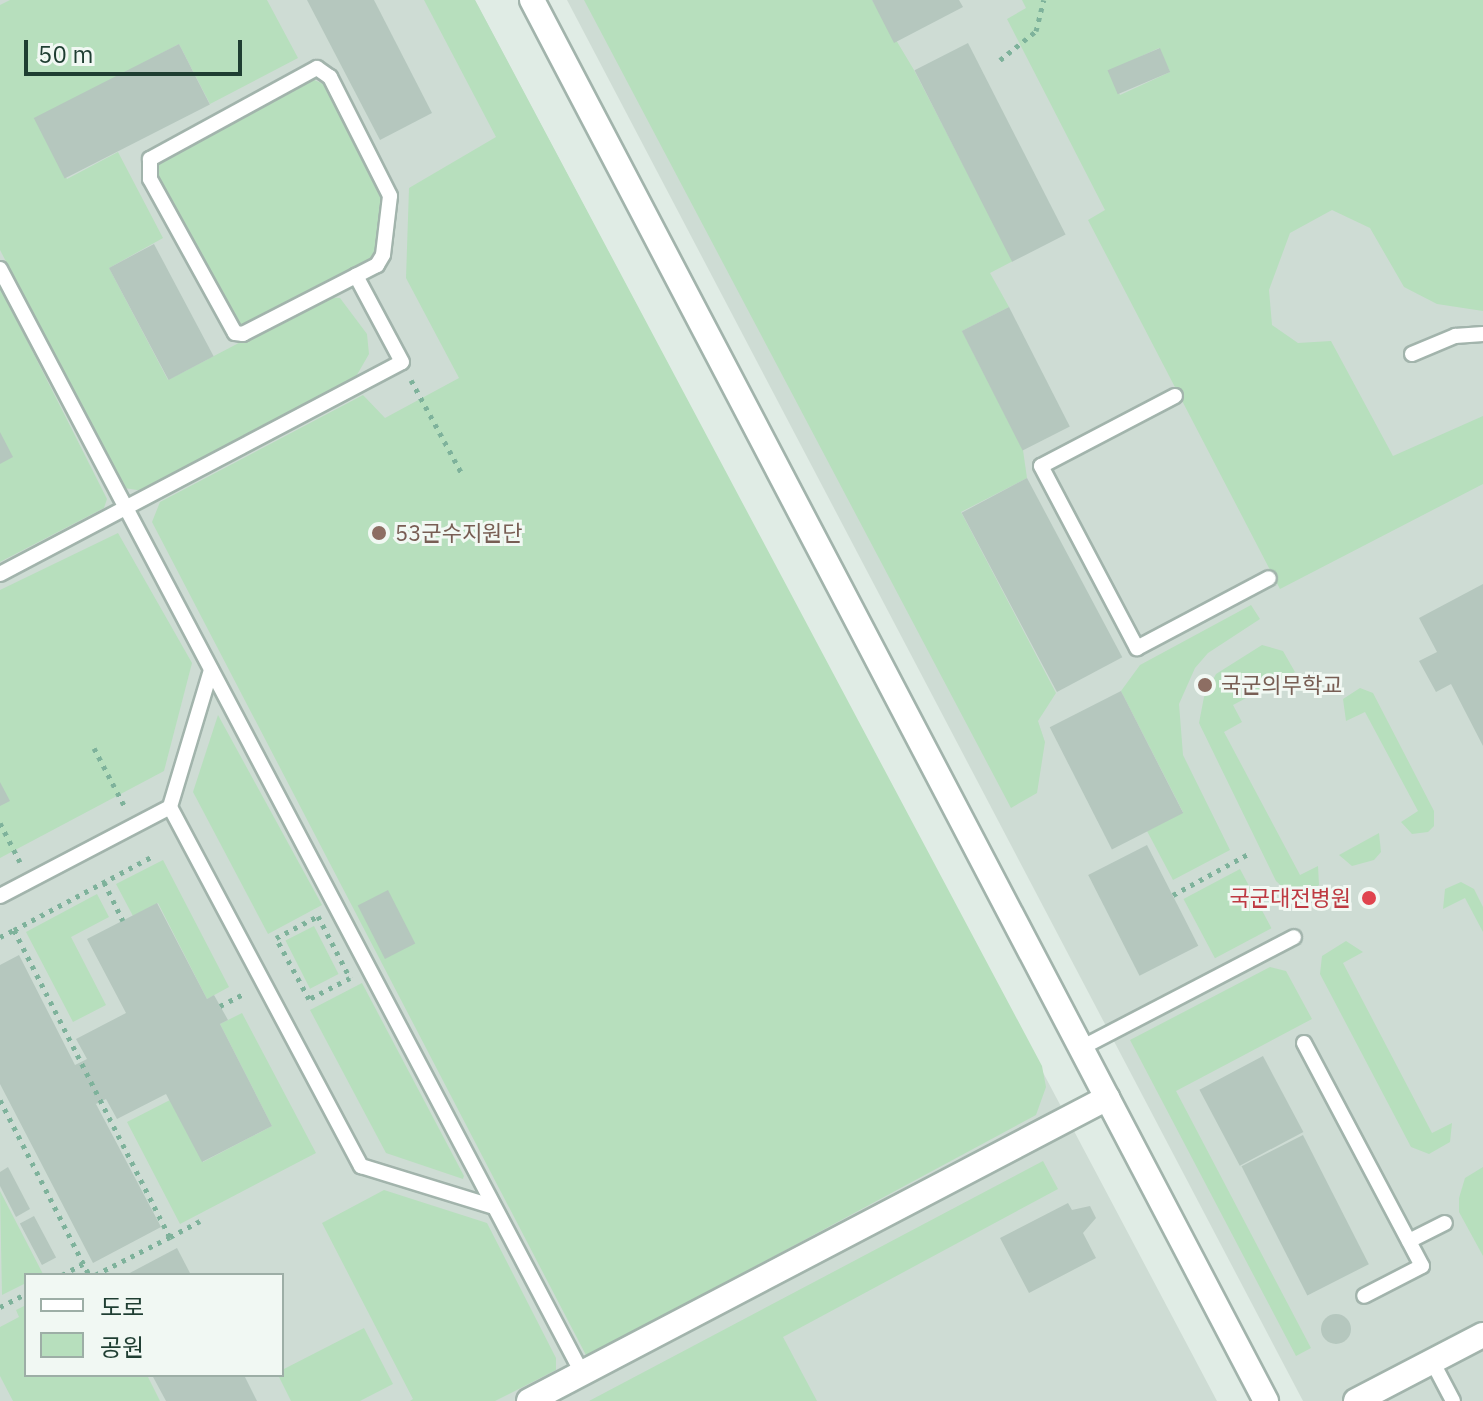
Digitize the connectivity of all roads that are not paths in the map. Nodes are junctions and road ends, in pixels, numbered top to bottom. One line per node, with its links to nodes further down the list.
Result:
1 (532, 0): 15 (street)
2 (0, 269): 7 (lane)
3 (356, 276): 3 (lane); 7 (lane)
4 (1483, 334): 5 (lane)
5 (1412, 354)
6 (1175, 396): 9 (lane)
7 (124, 509): 8 (lane); 10 (lane)
8 (0, 574)
9 (1269, 578)
10 (211, 670): 11 (lane); 17 (lane)
11 (170, 807): 12 (lane); 17 (lane)
12 (0, 896)
13 (1294, 937): 15 (lane)
14 (1304, 1043): 19 (lane)
15 (1081, 1048): 16 (street)
16 (1107, 1098): 23 (street); 25 (street)
17 (491, 1206): 23 (lane)
18 (1445, 1223): 19 (lane)
19 (1409, 1241): 20 (lane)
20 (1364, 1296)
21 (1483, 1335): 22 (street)
22 (1432, 1361): 26 (street); 27 (lane)
23 (582, 1373): 24 (street)
24 (529, 1401)
25 (1266, 1401)
26 (1356, 1401)
27 (1453, 1401)

